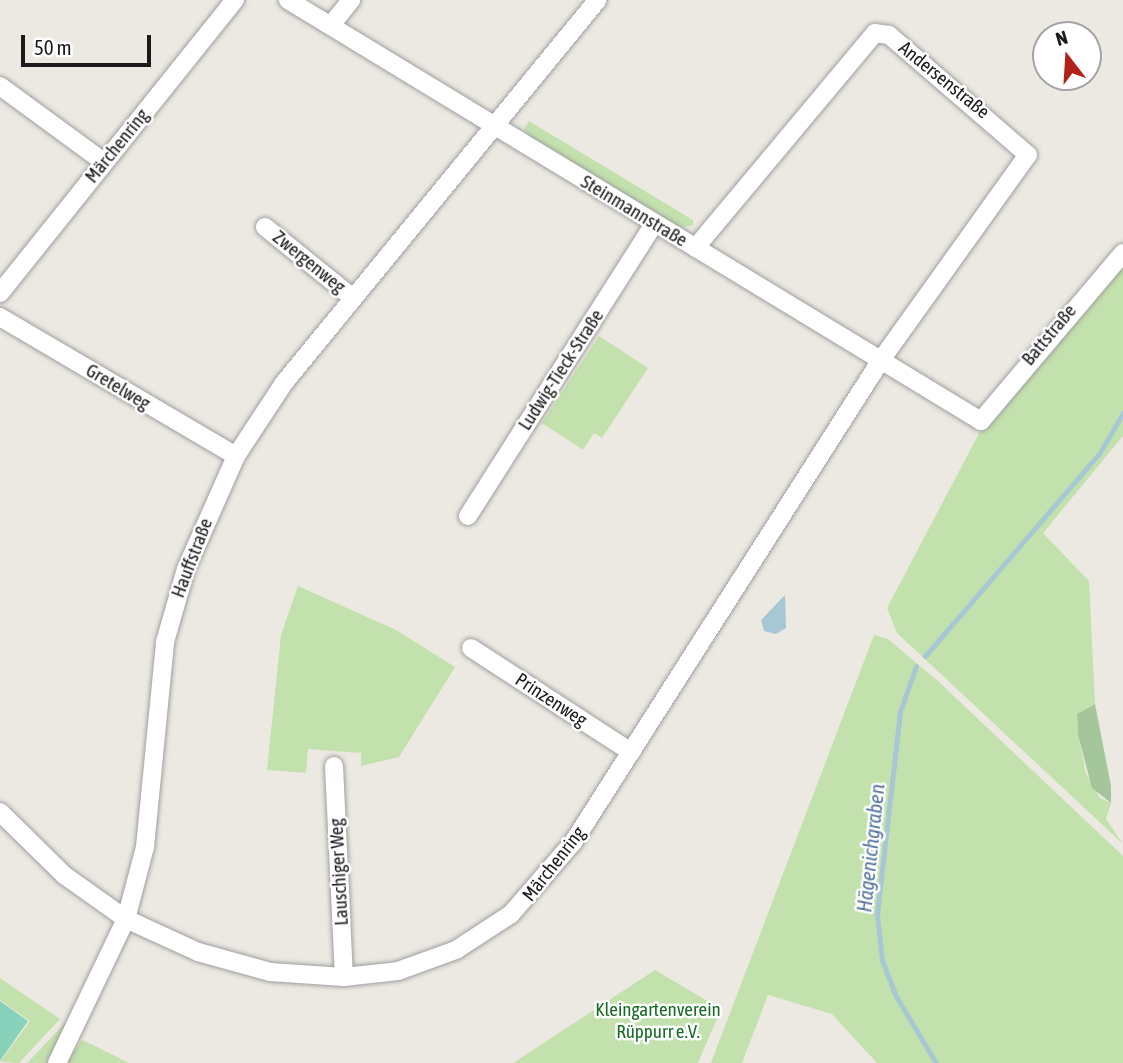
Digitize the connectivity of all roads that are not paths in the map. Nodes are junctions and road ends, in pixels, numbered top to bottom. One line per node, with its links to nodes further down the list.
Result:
1 (235, 0): 8 (street, Märchenring)
2 (288, 0): 5 (street, Steinmannstraße)
3 (351, 0): 5 (street)
4 (597, 0): 7 (street, Hauffstraße)
5 (331, 25): 7 (street, Steinmannstraße)
6 (0, 86): 8 (street)
7 (492, 126): 9 (street, Steinmannstraße); 14 (street, Hauffstraße)
8 (104, 162): 13 (street, Märchenring)
9 (654, 223): 11 (street, Steinmannstraße); 19 (street, Ludwig-Tieck-Straße)
10 (265, 227): 14 (street, Zwergenweg)
11 (695, 248): 16 (street, Steinmannstraße); 16 (street, Andersenstraße)
12 (1123, 253): 17 (street, Battstraße)
13 (0, 293)
14 (353, 298): 18 (street, Hauffstraße)
15 (0, 317): 18 (street, Gretelweg)
16 (881, 360): 17 (street, Steinmannstraße); 21 (street, Märchenring)
17 (981, 421)
18 (236, 456): 24 (street, Hauffstraße)
19 (468, 516)
20 (471, 648): 21 (street, Prinzenweg)
21 (631, 752): 25 (street, Märchenring)
22 (334, 766): 25 (street, Lauschiger Weg)
23 (0, 812): 24 (street, Märchenring)
24 (126, 919): 25 (street, Märchenring); 26 (street, Hauffstraße)
25 (344, 978)
26 (57, 1063)

